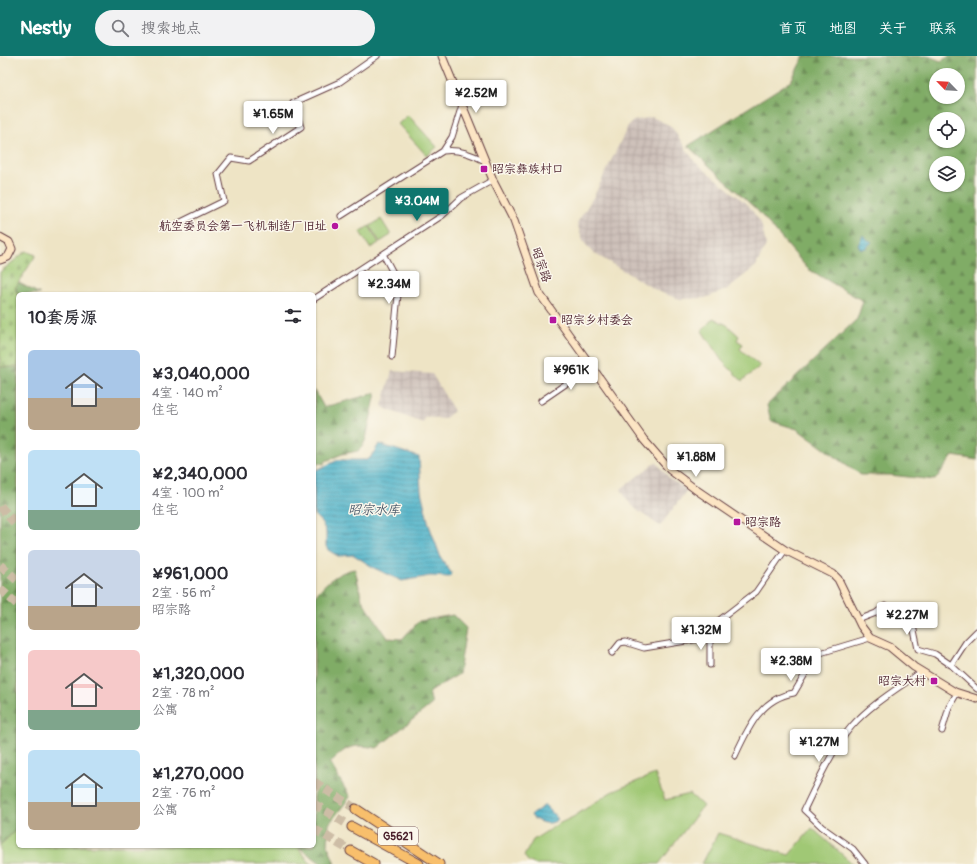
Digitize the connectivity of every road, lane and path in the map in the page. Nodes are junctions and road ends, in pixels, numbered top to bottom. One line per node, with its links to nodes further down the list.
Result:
1 (377, 56): 8 (street)
2 (442, 56): 3 (street, 昭宗路)
3 (462, 104): 4 (street); 5 (street, 昭宗路)
4 (443, 151): 5 (street); 7 (street)
5 (486, 161): 6 (street, 昭宗路)
6 (493, 180): 10 (street); 14 (street, 昭宗路)
7 (342, 216)
8 (177, 224)
9 (0, 237): 11 (street)
10 (383, 254): 12 (street); 13 (street)
11 (0, 260)
12 (316, 298)
13 (392, 357)
14 (592, 366): 15 (street); 16 (street, 昭宗路)
15 (541, 402)
16 (785, 550): 17 (street, 昭宗路); 19 (street)
17 (858, 620): 20 (street, 昭宗路); 22 (street)
18 (977, 631): 22 (street)
19 (710, 637): 21 (street); 23 (street)
20 (870, 638): 24 (street, 昭宗路); 29 (street)
21 (612, 653)
22 (951, 664): 25 (street)
23 (710, 665)
24 (921, 672): 26 (street, 昭宗路); 36 (street)
25 (977, 689)
26 (957, 693): 27 (street, 昭宗路); 28 (street)
27 (977, 699)
28 (942, 730)
29 (736, 756)
30 (356, 809): 35 (highway, G5621)
31 (352, 827): 34 (highway, G5621)
32 (351, 851): 33 (highway)
33 (374, 864)
34 (419, 864)
35 (439, 864)
36 (865, 864)

